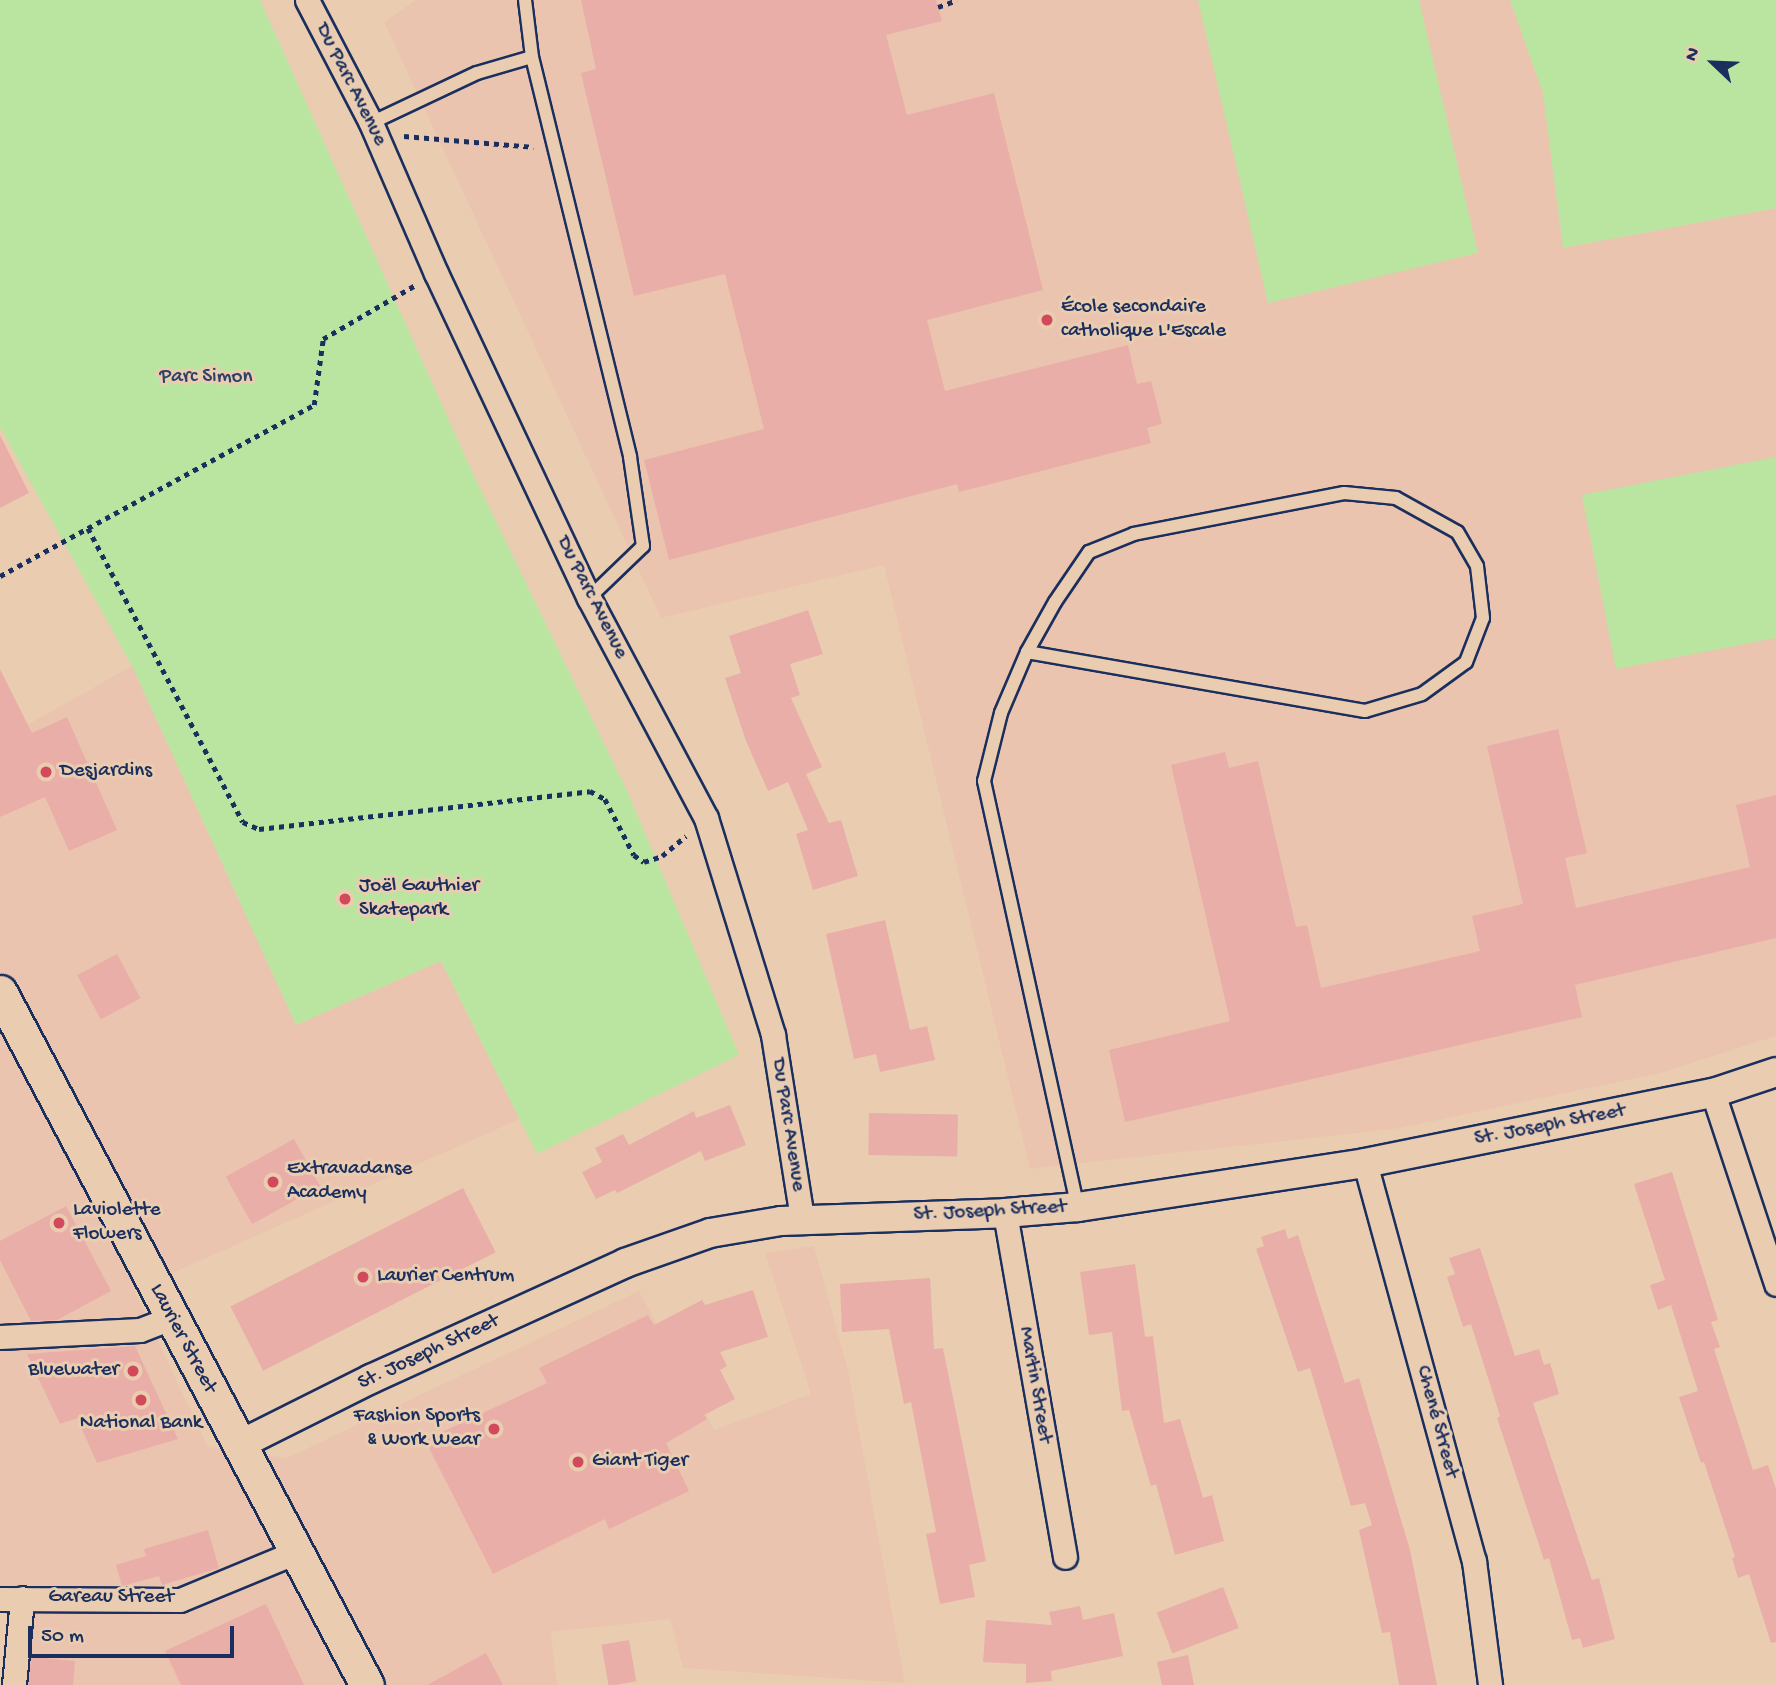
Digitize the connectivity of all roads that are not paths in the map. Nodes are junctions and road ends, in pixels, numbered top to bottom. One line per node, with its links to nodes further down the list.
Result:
1 (307, 0): 4 (street, Du Parc Avenue)
2 (525, 0): 3 (lane)
3 (532, 57): 4 (lane); 5 (lane)
4 (371, 123): 5 (street, Du Parc Avenue)
5 (589, 598): 13 (street, Du Parc Avenue)
6 (1027, 652): 6 (lane); 11 (lane)
7 (0, 992): 15 (main road, Laurier Street)
8 (1776, 1072): 9 (street, St. Joseph Street)
9 (1713, 1093): 10 (street, St. Joseph Street); 14 (street)
10 (1365, 1163): 11 (street, St. Joseph Street); 23 (street, Chené Street)
11 (1078, 1207): 12 (street, St. Joseph Street)
12 (1005, 1213): 13 (street, St. Joseph Street); 19 (street, Martin Street)
13 (802, 1219): 17 (street, St. Joseph Street)
14 (1776, 1284)
15 (172, 1318): 16 (street); 17 (main road, Laurier Street)
16 (0, 1337)
17 (239, 1445): 18 (main road, Laurier Street)
18 (296, 1552): 20 (street, Gareau Street); 22 (main road, Laurier Street)
19 (1065, 1557)
20 (11, 1598): 21 (street)
21 (14, 1685)
22 (367, 1685)
23 (1490, 1685)

